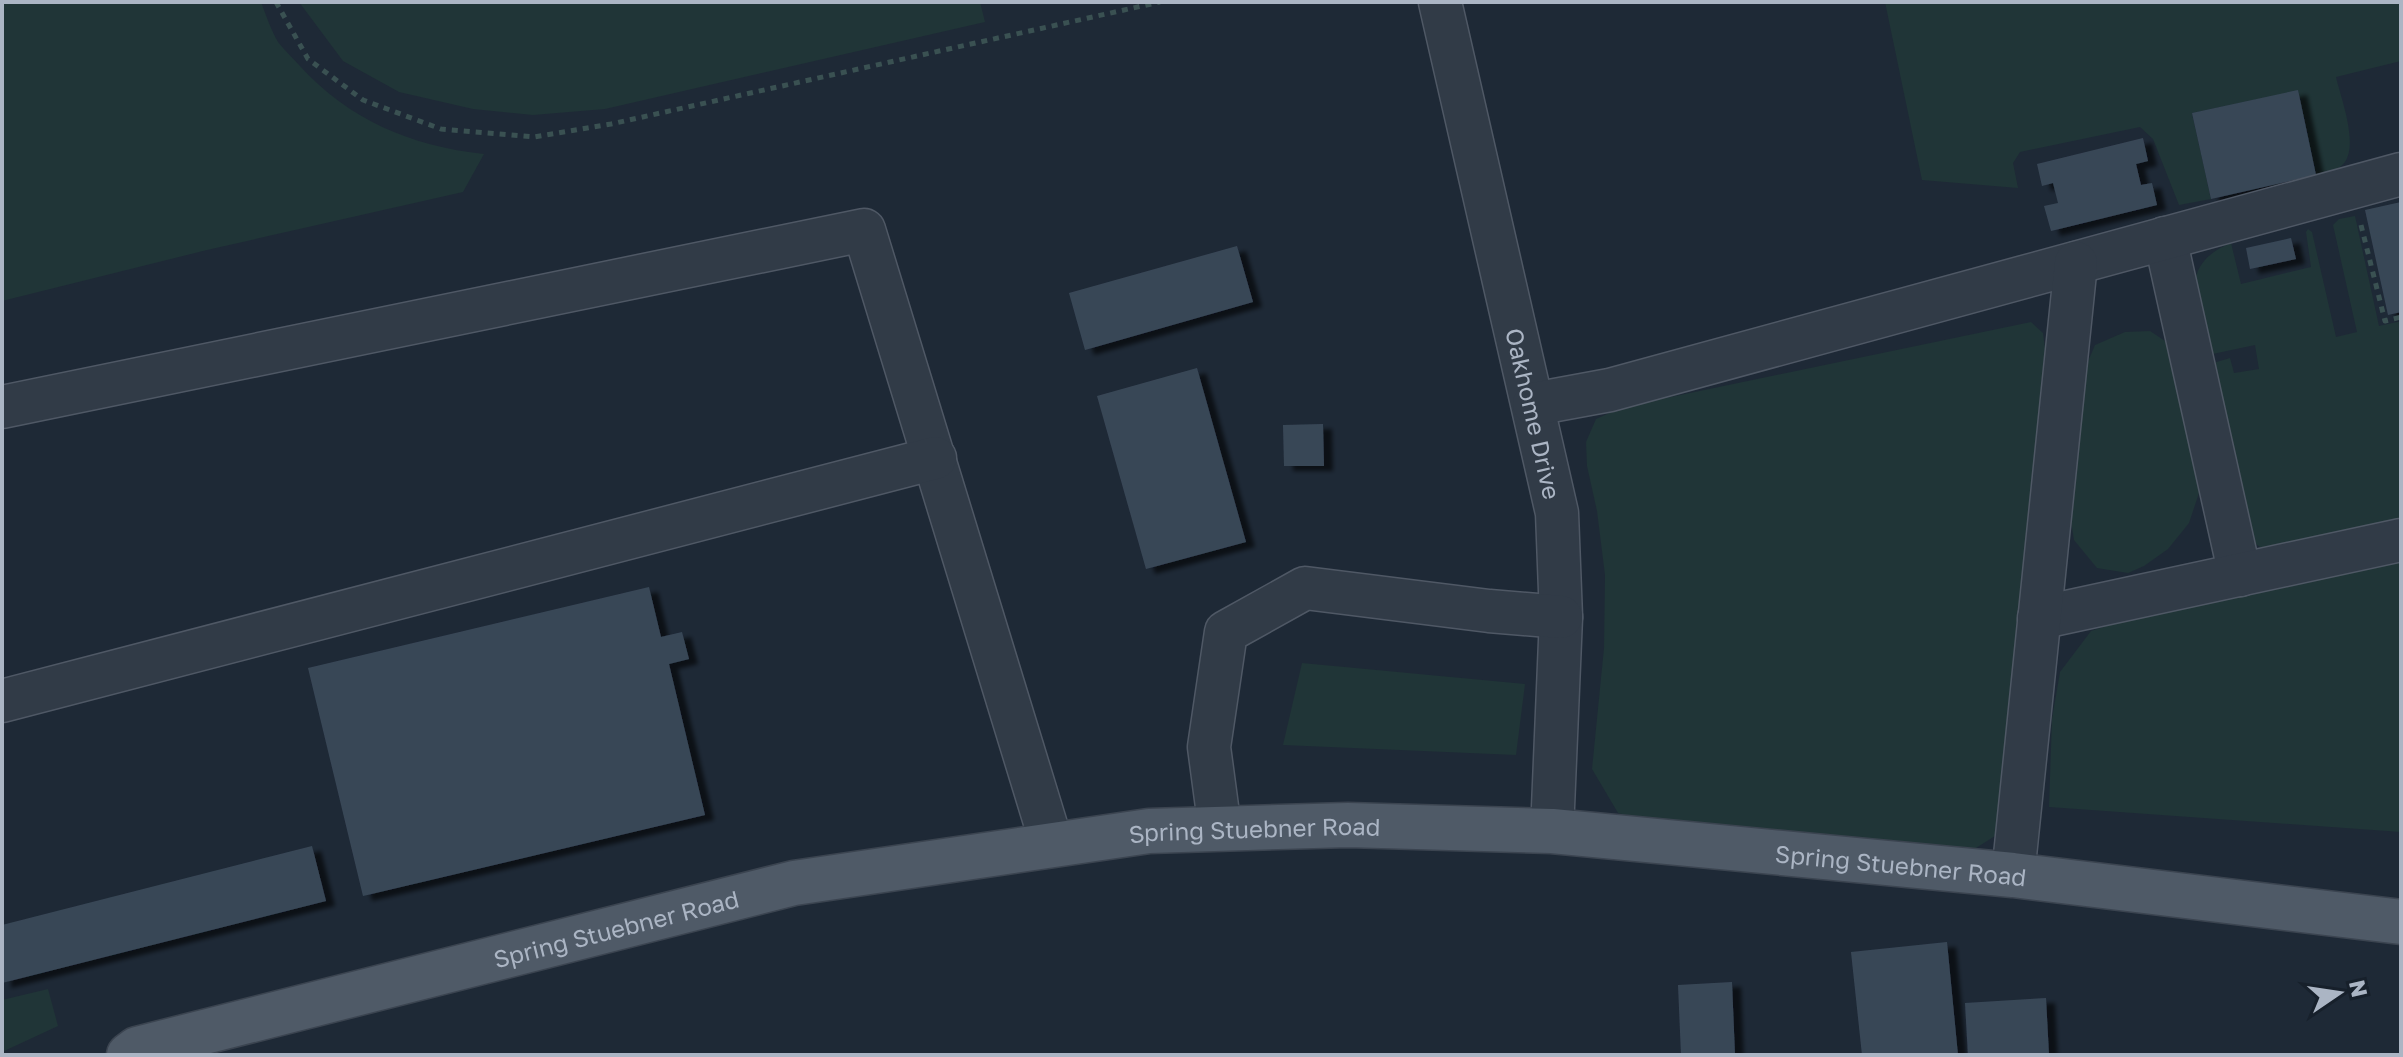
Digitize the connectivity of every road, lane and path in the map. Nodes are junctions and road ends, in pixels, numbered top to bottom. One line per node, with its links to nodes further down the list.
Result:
1 (276, 2): 2 (path)
2 (1160, 2)
3 (1440, 2): 9 (street, Oakhome Drive)
4 (2401, 174): 5 (street)
5 (2352, 187): 6 (street); 8 (path)
6 (2165, 238): 7 (street); 13 (street)
7 (2076, 263): 9 (street); 15 (street)
8 (2401, 317)
9 (1534, 404): 14 (street, Oakhome Drive)
10 (2, 407): 11 (street)
11 (935, 458): 16 (street); 19 (street)
12 (2401, 540): 13 (street)
13 (2240, 575): 15 (street)
14 (1561, 617): 17 (street); 18 (street, Oakhome Drive)
15 (2039, 618): 20 (street)
16 (2, 701)
17 (1220, 829): 18 (main road, Spring Stuebner Road); 19 (main road, Spring Stuebner Road)
18 (1552, 831): 20 (main road, Spring Stuebner Road)
19 (1052, 845): 22 (main road, Spring Stuebner Road)
20 (2013, 875): 21 (main road, Spring Stuebner Road)
21 (2401, 922)
22 (129, 1055)

